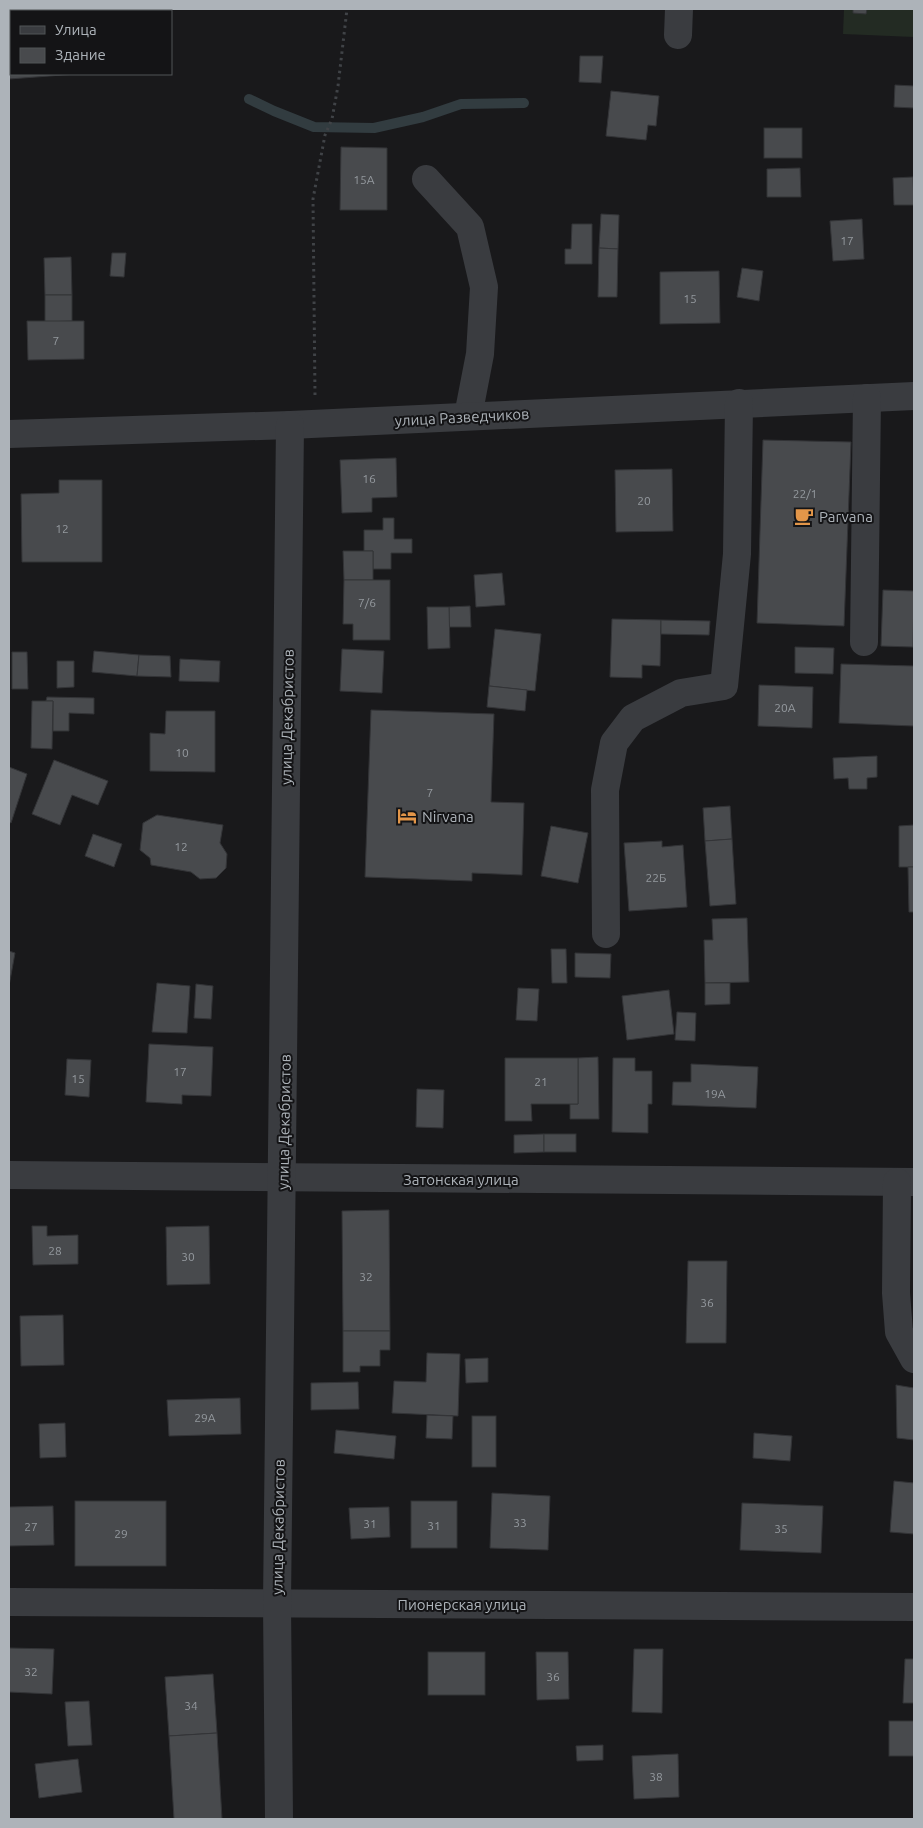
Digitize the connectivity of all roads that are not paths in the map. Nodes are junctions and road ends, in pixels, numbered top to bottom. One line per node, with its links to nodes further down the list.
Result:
1 (426, 179): 5 (street)
2 (914, 396): 3 (street, улица Разведчиков)
3 (867, 398): 4 (street, улица Разведчиков); 8 (street)
4 (739, 403): 5 (street, улица Разведчиков); 9 (street)
5 (468, 416): 6 (street, улица Разведчиков)
6 (302, 424): 7 (street, улица Разведчиков); 11 (street, улица Декабристов)
7 (9, 434)
8 (864, 642)
9 (606, 934)
10 (9, 1175): 11 (street, Затонская улица)
11 (283, 1178): 12 (street, Затонская улица); 15 (street, улица Декабристов)
12 (906, 1182): 13 (street)
13 (914, 1359)
14 (9, 1602): 15 (street, Пионерская улица)
15 (277, 1603): 16 (street, Пионерская улица); 17 (street, улица Декабристов)
16 (914, 1607)
17 (279, 1819)

